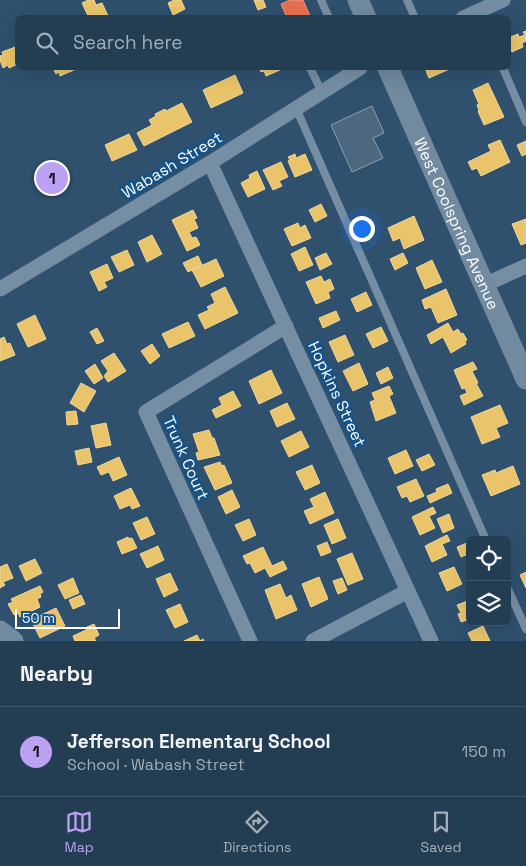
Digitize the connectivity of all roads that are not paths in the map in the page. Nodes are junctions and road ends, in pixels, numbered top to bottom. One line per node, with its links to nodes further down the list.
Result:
1 (321, 0): 6 (lane)
2 (358, 0): 7 (street)
3 (407, 0): 8 (lane)
4 (502, 0): 5 (street)
5 (480, 14)
6 (328, 15)
7 (365, 15)
8 (414, 15)
9 (311, 70): 13 (lane)
10 (357, 70): 13 (street, Wabash Street)
11 (389, 70): 18 (street, West Coolspring Avenue)
12 (504, 70): 15 (lane)
13 (322, 92): 14 (street, Wabash Street)
14 (296, 108): 16 (street, Wabash Street); 22 (lane)
15 (526, 122)
16 (210, 162): 19 (street, Wabash Street); 20 (street, Hopkins Street)
17 (526, 266): 18 (street)
18 (484, 285): 21 (street, West Coolspring Avenue)
19 (0, 289)
20 (286, 326): 23 (street, Hopkins Street); 26 (street, Trunk Court)
21 (526, 379)
22 (484, 536)
23 (408, 592): 27 (street); 28 (street, Hopkins Street)
24 (511, 597): 25 (lane)
25 (526, 629)
26 (250, 641)
27 (313, 641)
28 (431, 641)

